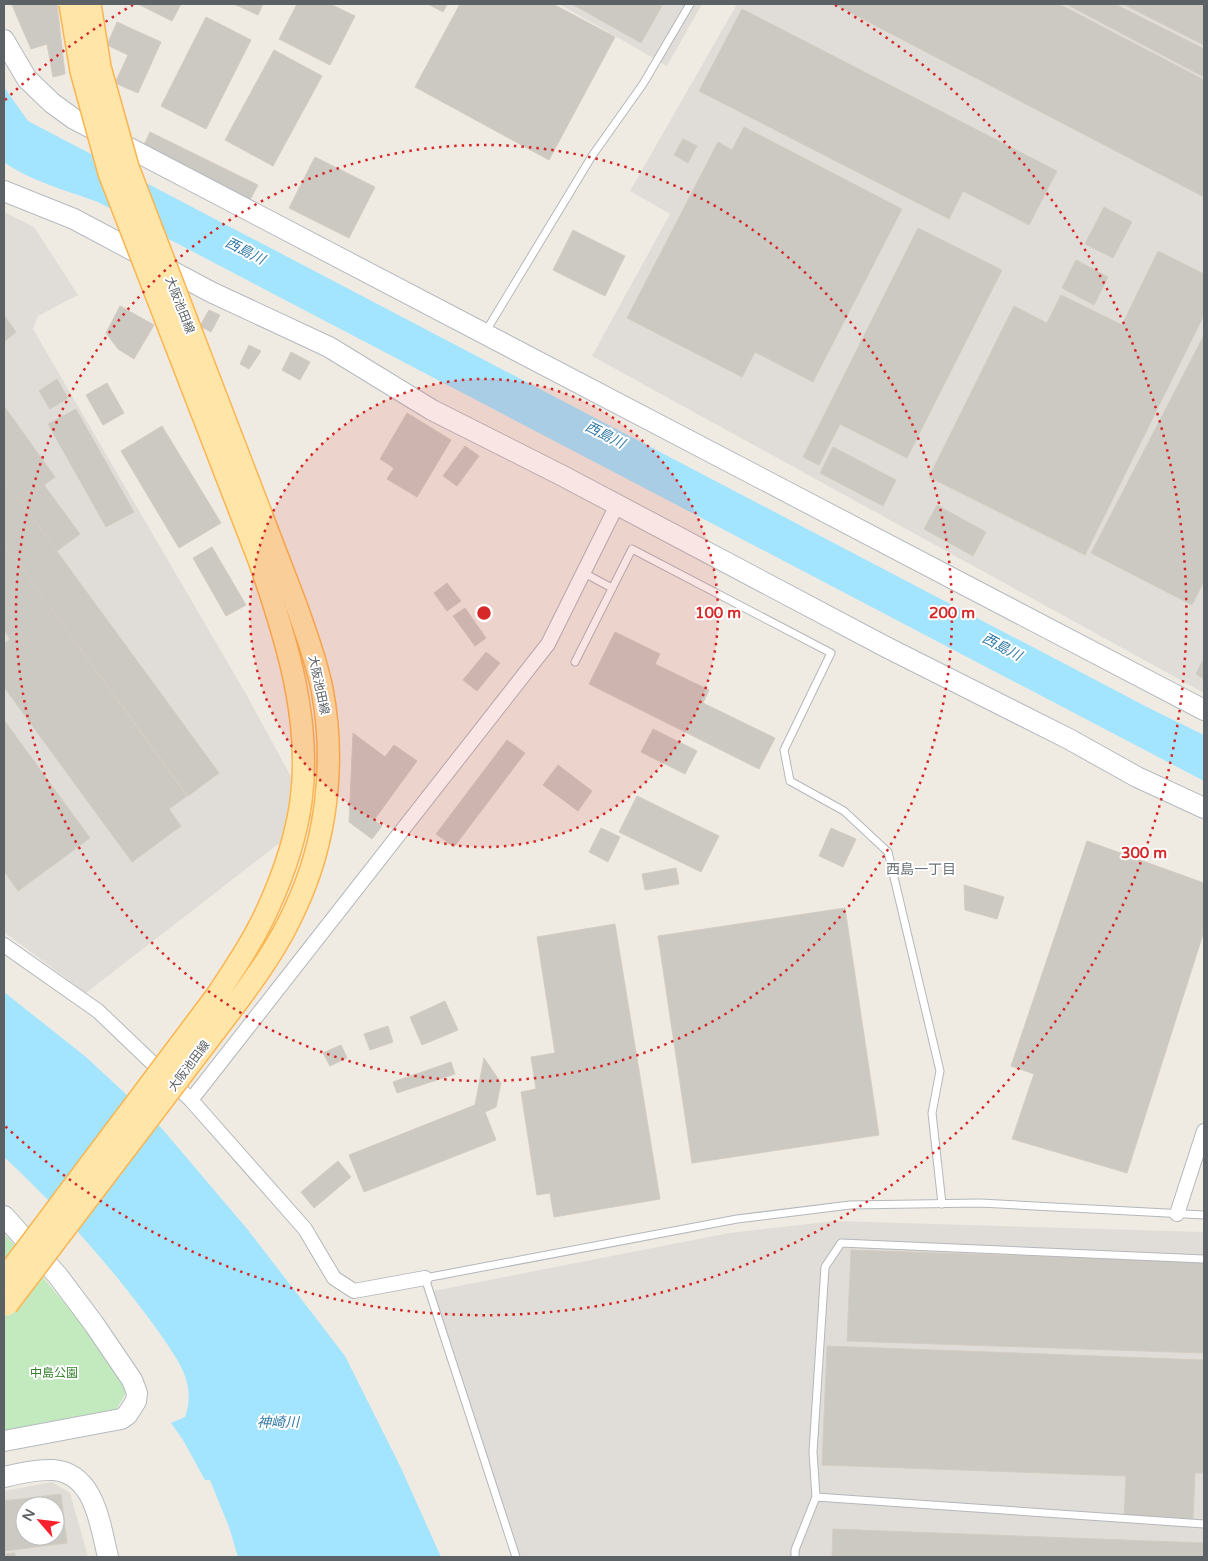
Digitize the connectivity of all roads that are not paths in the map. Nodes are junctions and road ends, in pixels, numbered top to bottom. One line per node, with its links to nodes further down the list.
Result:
1 (70, 4): 22 (main road, 大阪池田線, bridge)
2 (90, 4): 23 (main road, 大阪池田線, bridge)
3 (690, 4): 6 (lane)
4 (4, 40): 6 (street)
5 (4, 191): 7 (street)
6 (485, 334): 11 (street)
7 (617, 505): 8 (street); 12 (street)
8 (584, 573): 9 (lane); 14 (street)
9 (612, 588): 10 (lane); 16 (lane)
10 (575, 662)
11 (1204, 710)
12 (1204, 808)
13 (4, 945): 14 (street)
14 (192, 1100): 21 (street)
15 (1204, 1131): 17 (street)
16 (942, 1204): 17 (lane); 21 (lane)
17 (1177, 1214): 18 (lane)
18 (1204, 1215)
19 (4, 1216): 24 (street)
20 (1204, 1260): 26 (lane)
21 (425, 1278): 29 (lane)
22 (4, 1279)
23 (8, 1305)
24 (4, 1441)
25 (4, 1476): 28 (street)
26 (816, 1497): 27 (lane); 30 (lane)
27 (1204, 1524)
28 (108, 1557)
29 (516, 1557)
30 (795, 1557)

